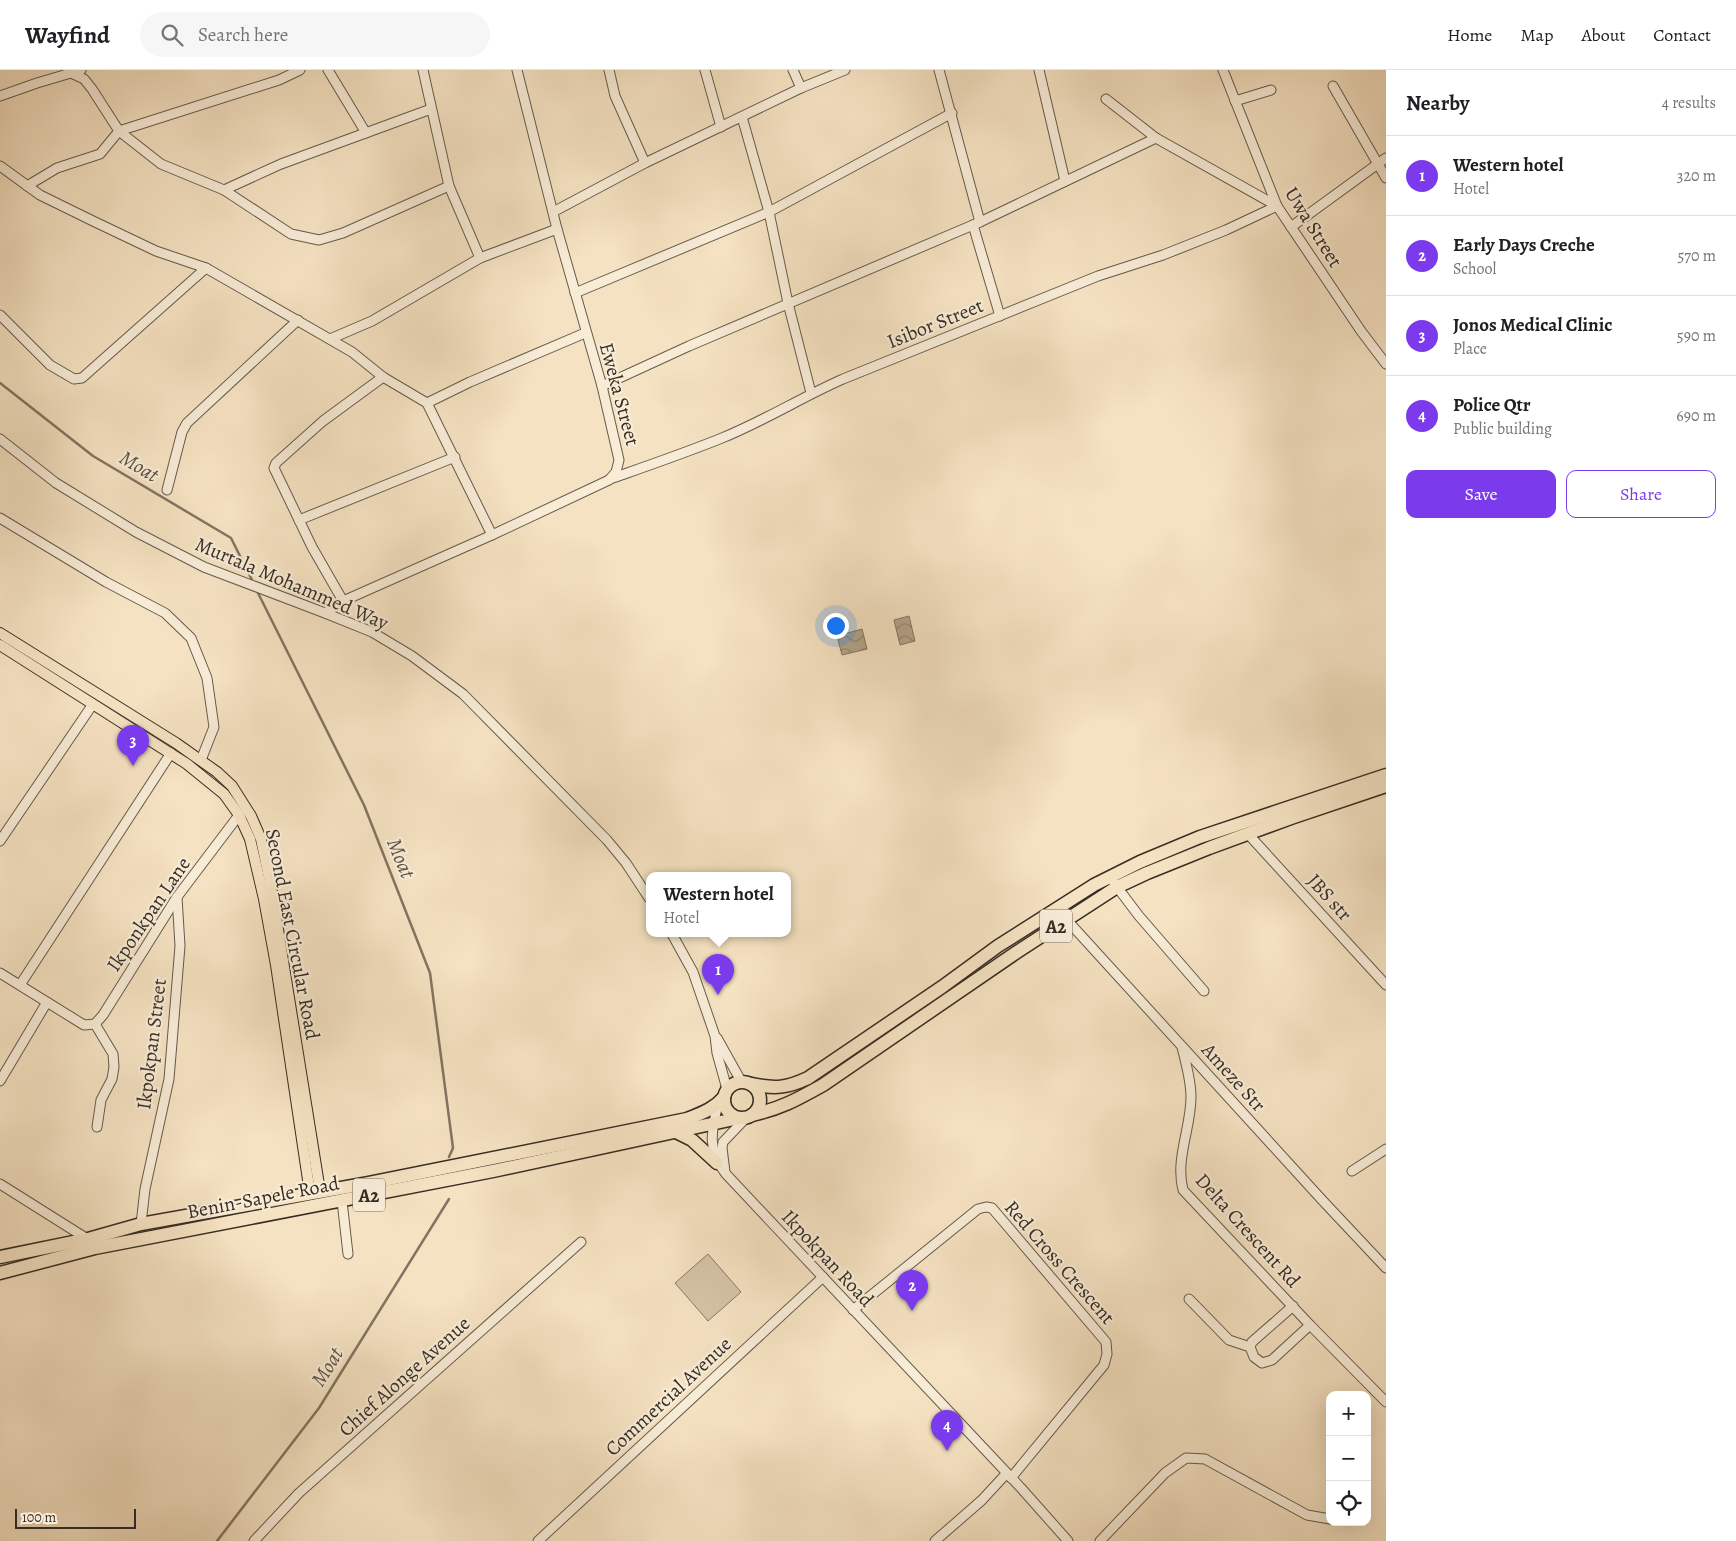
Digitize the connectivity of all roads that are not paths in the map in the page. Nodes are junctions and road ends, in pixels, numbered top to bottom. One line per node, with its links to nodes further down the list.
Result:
1 (81, 70): 13 (street)
2 (300, 70): 24 (street)
3 (328, 70): 25 (street)
4 (423, 70): 20 (street)
5 (517, 70): 37 (street, Eweka Street)
6 (609, 70): 28 (street)
7 (704, 70): 23 (street)
8 (793, 70): 15 (street)
9 (845, 70): 15 (street)
10 (939, 70): 21 (street)
11 (1039, 70): 32 (street)
12 (1223, 70): 19 (street, Uwa Street)
13 (70, 72): 17 (street); 24 (street)
14 (1333, 86): 29 (street)
15 (801, 88): 22 (street)
16 (1271, 90): 19 (street)
17 (0, 96)
18 (1106, 98): 26 (street)
19 (1235, 101): 36 (street, Uwa Street)
20 (432, 109): 25 (street); 34 (street)
21 (952, 113): 38 (street); 39 (street)
22 (742, 117): 23 (street); 38 (street)
23 (721, 127): 28 (street)
24 (119, 131): 33 (street); 35 (street)
25 (366, 133): 35 (street)
26 (1156, 138): 32 (street); 36 (street)
27 (1386, 158): 29 (street)
28 (645, 163): 37 (street)
29 (1378, 165): 31 (street); 40 (street)
30 (0, 166): 33 (street)
31 (1386, 178)
32 (1065, 181): 39 (street)
33 (27, 186): 43 (street)
34 (449, 186): 35 (street); 42 (street)
35 (224, 190)
36 (1277, 206): 40 (street, Uwa Street); 47 (street, Isibor Street)
37 (553, 212): 41 (street, Eweka Street)
38 (769, 212): 44 (street); 45 (street)
39 (977, 223): 45 (street); 47 (street)
40 (1290, 227): 51 (street, Uwa Street)
41 (557, 228): 42 (street); 44 (street, Eweka Street)
42 (480, 258): 50 (street)
43 (206, 268): 46 (street); 48 (street)
44 (575, 294): 49 (street, Eweka Street)
45 (788, 303): 53 (street); 54 (street)
46 (0, 315)
47 (1000, 316): 54 (street, Isibor Street)
48 (298, 320): 50 (street); 59 (street)
49 (585, 333): 53 (street, Eweka Street); 55 (street)
50 (330, 339): 52 (street)
51 (1386, 364)
52 (383, 377): 55 (street); 61 (street)
53 (602, 386): 58 (street, Eweka Street)
54 (811, 393): 58 (street, Isibor Street)
55 (427, 403): 57 (street)
56 (0, 439): 64 (street, Murtala Mohammed Way)
57 (455, 457): 61 (street); 62 (street)
58 (609, 480): 62 (street)
59 (167, 490)
60 (0, 518): 69 (street)
61 (299, 520): 63 (street)
62 (492, 535): 63 (street)
63 (343, 601): 64 (street)
64 (325, 613): 76 (street, Murtala Mohammed Way)
65 (0, 633): 69 (main road, Second East Circular Road)
66 (1, 648): 67 (main road, Second East Circular Road)
67 (93, 704): 68 (main road, Second East Circular Road); 74 (street)
68 (171, 753): 72 (main road, Second East Circular Road); 82 (street)
69 (201, 760): 101 (main road, Second East Circular Road)
70 (1386, 775): 75 (highway, A2)
71 (1386, 786): 73 (highway, A2)
72 (239, 815): 77 (street, Ikponkpan Lane); 101 (main road, Second East Circular Road)
73 (1248, 834): 75 (highway, A2); 83 (street, JBS str)
74 (0, 841)
75 (1114, 882): 78 (highway, A2); 79 (highway, A2); 84 (street)
76 (646, 893)
77 (177, 897): 86 (street, Ikponkpan Lane); 103 (street, Ikpokpan Street)
78 (1059, 907): 79 (street, Ameze Str); 90 (highway, A2)
79 (1066, 919): 88 (street, Ameze Str); 92 (highway, A2)
80 (674, 937): 87 (street)
81 (0, 972): 82 (street)
82 (20, 985): 85 (street)
83 (1386, 985)
84 (1204, 991)
85 (47, 1002): 86 (street); 89 (street)
86 (95, 1024): 94 (street)
87 (715, 1036): 90 (street); 91 (street)
88 (1182, 1045): 108 (street, Ameze Str); 112 (street, Delta Crescent Rd)
89 (0, 1080)
90 (746, 1083): 91 (highway, A2); 92 (highway)
91 (723, 1097): 92 (highway); 93 (street, Ikpokpan Road); 101 (highway, Benin-Sapele Road / A2)
92 (746, 1117): 93 (highway, Benin-Sapele Road / A2); 99 (street)
93 (713, 1124): 95 (highway, Benin-Sapele Road / A2); 97 (street, Ikpokpan Road)
94 (97, 1127)
95 (676, 1132): 97 (highway); 102 (highway, Benin-Sapele Road / A2)
96 (1384, 1153): 98 (street)
97 (717, 1163): 99 (street, Ikpokpan Road)
98 (1352, 1171)
99 (726, 1174): 110 (street, Ikpokpan Road)
100 (0, 1184): 105 (street)
101 (315, 1192): 103 (highway, Benin-Sapele Road / A2)
102 (342, 1200): 105 (highway, Benin-Sapele Road / A2); 106 (street)
103 (141, 1224): 105 (highway, Benin-Sapele Road / A2)
104 (580, 1242): 119 (street, Chief Alonge Avenue)
105 (91, 1244): 107 (highway, Benin-Sapele Road / A2); 109 (highway, Benin-Sapele Road / A2)
106 (348, 1254)
107 (0, 1257)
108 (1386, 1268)
109 (0, 1273)
110 (822, 1277): 113 (street, Ikpokpan Road); 120 (street, Commercial Avenue)
111 (1189, 1300): 115 (street)
112 (1293, 1306): 114 (street, Delta Crescent Rd); 115 (street)
113 (853, 1310): 117 (street, Ikpokpan Road); 117 (street, Red Cross Crescent)
114 (1310, 1325): 115 (street); 116 (street, Delta Crescent Rd)
115 (1251, 1345)
116 (1386, 1402)
117 (1009, 1476): 121 (street); 122 (street, Ikpokpan Road)
118 (1326, 1518): 123 (street)
119 (254, 1541)
120 (538, 1541)
121 (936, 1541)
122 (1068, 1541)
123 (1100, 1541)

